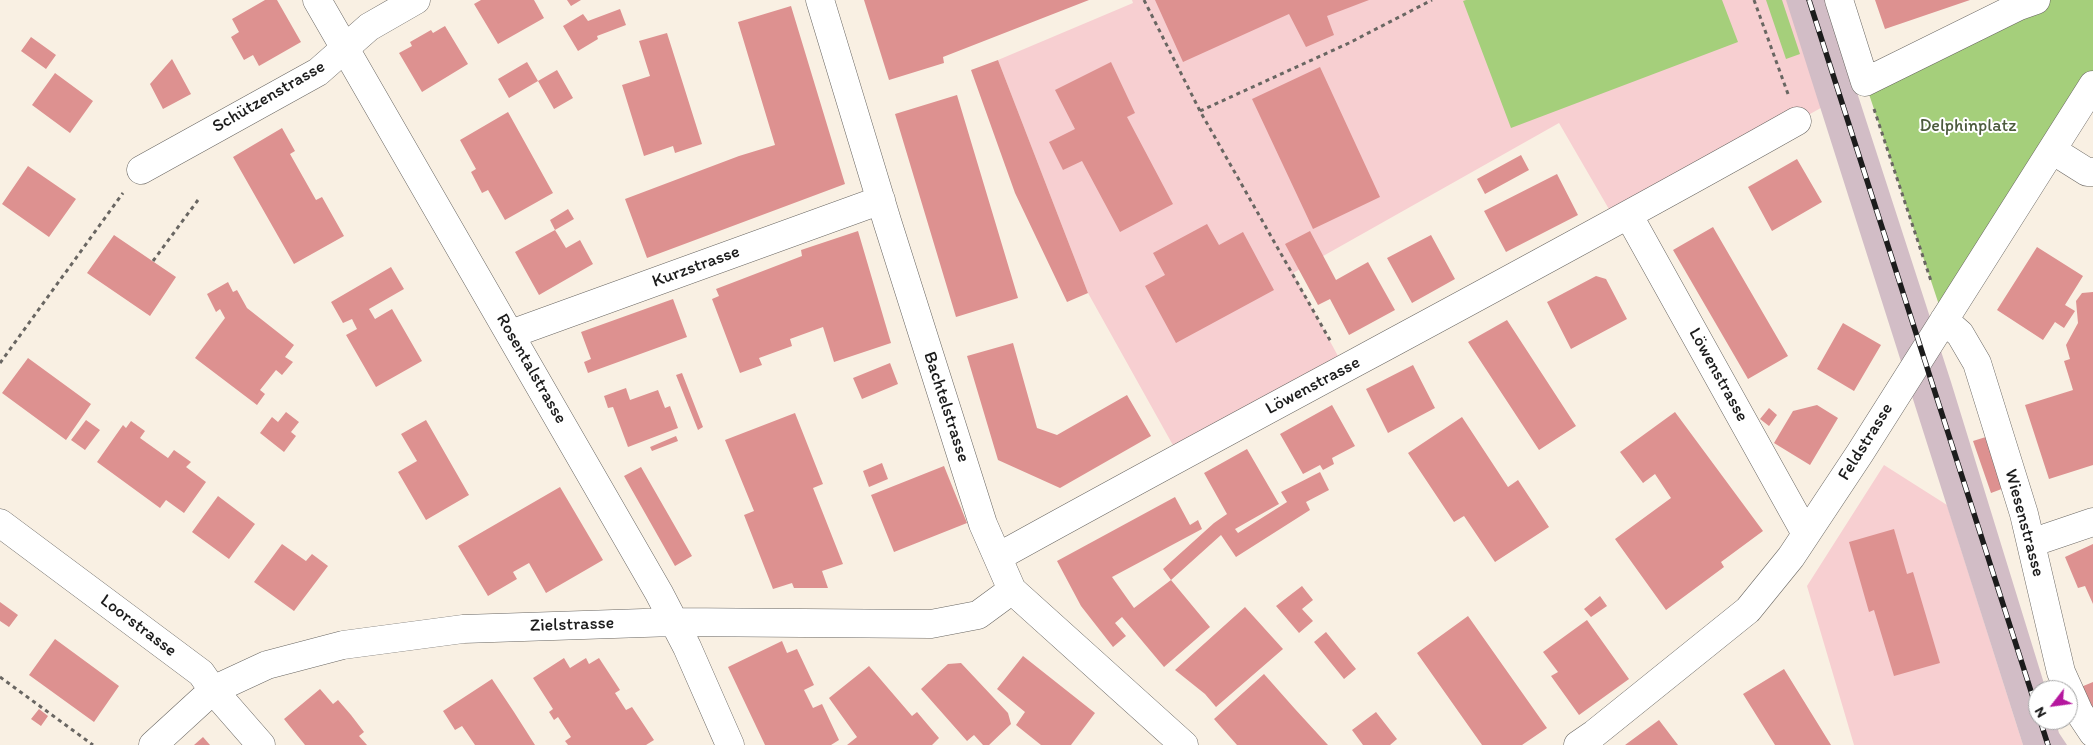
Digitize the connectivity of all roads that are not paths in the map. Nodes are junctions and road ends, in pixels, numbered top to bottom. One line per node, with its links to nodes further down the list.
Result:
1 (317, 0): 6 (street, Rosentalstrasse)
2 (416, 0): 6 (street, Schützenstrasse)
3 (820, 0): 12 (street, Bachtelstrasse)
4 (1839, 0): 5 (street)
5 (2024, 2)
6 (345, 48): 10 (street, Schützenstrasse); 15 (street, Rosentalstrasse)
7 (2093, 85): 9 (street, Feldstrasse)
8 (1797, 121): 13 (street, Löwenstrasse)
9 (2052, 150): 11 (street); 14 (street, Feldstrasse)
10 (141, 170)
11 (2093, 172)
12 (881, 200): 15 (street, Kurzstrasse); 20 (street, Bachtelstrasse)
13 (1630, 216): 18 (street, Löwenstrasse); 20 (street, Löwenstrasse)
14 (1944, 320): 18 (street, Feldstrasse); 19 (street, Wiesenstrasse)
15 (511, 334): 22 (street, Rosentalstrasse)
16 (2093, 522): 19 (street)
17 (0, 523): 23 (street, Loorstrasse)
18 (1806, 534): 29 (street, Feldstrasse)
19 (2031, 543): 24 (street, Wiesenstrasse)
20 (998, 557): 21 (street, Bachtelstrasse)
21 (1012, 590): 22 (street, Zielstrasse); 28 (street, Bachtelstrasse)
22 (674, 622): 23 (street, Zielstrasse); 27 (street, Rosentalstrasse)
23 (213, 690): 25 (street, Zielstrasse); 26 (street, Loorstrasse)
24 (2093, 733)
25 (154, 745)
26 (260, 745)
27 (730, 745)
28 (1184, 745)
29 (1578, 745)

